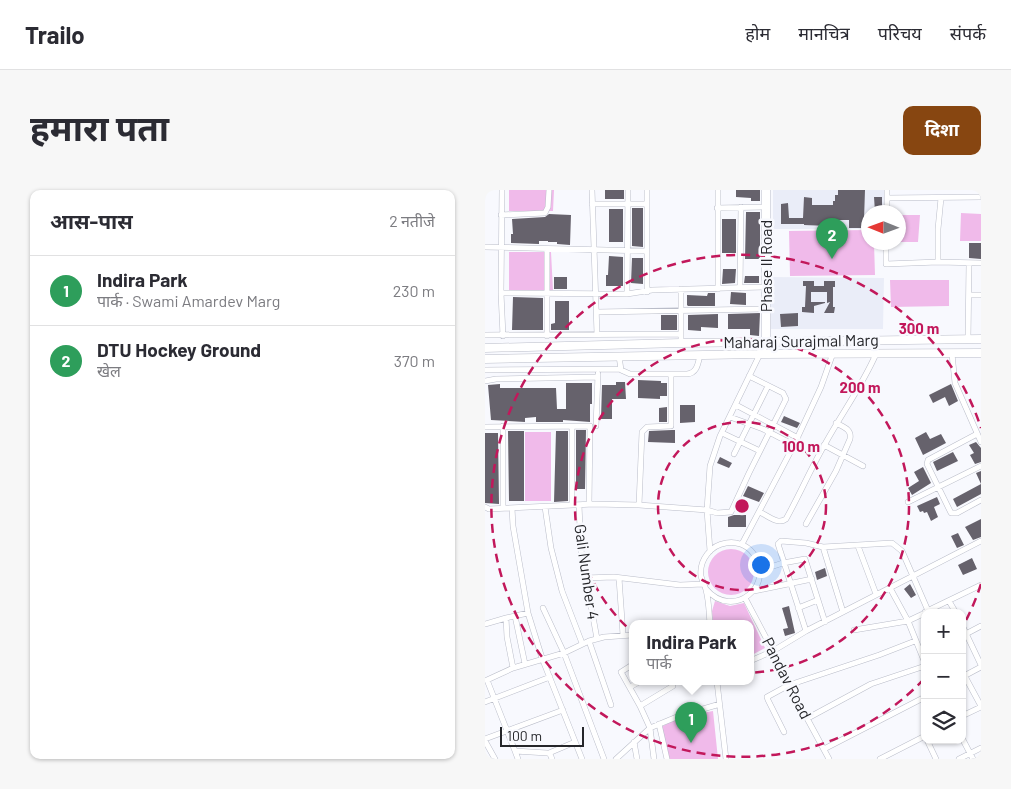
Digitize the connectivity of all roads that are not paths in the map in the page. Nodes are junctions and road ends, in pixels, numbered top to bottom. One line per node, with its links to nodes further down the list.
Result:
1 (502, 190): 21 (street)
2 (549, 190): 21 (street)
3 (592, 190): 14 (street)
4 (628, 190): 15 (street)
5 (647, 190): 16 (street)
6 (718, 190): 19 (street)
7 (767, 190): 18 (main road, Phase II Road)
8 (887, 190): 11 (street)
9 (965, 190): 13 (street)
10 (981, 197): 13 (street)
11 (887, 198): 12 (street); 17 (street)
12 (941, 198): 13 (street); 29 (street)
13 (965, 198)
14 (593, 204): 15 (street); 25 (street)
15 (628, 204): 16 (street); 27 (street)
16 (647, 204): 28 (street)
17 (887, 205)
18 (766, 207): 20 (street); 32 (main road, Phase II Road)
19 (717, 208): 20 (street); 35 (street)
20 (741, 208): 33 (street)
21 (501, 215): 23 (street)
22 (485, 248): 23 (street)
23 (501, 248): 24 (street); 37 (street)
24 (547, 249): 25 (street); 38 (street)
25 (594, 250): 27 (street); 39 (street)
26 (887, 250): 29 (street)
27 (627, 251): 28 (street); 40 (street)
28 (647, 252): 36 (street)
29 (937, 262): 31 (street)
30 (981, 263): 31 (street)
31 (969, 264): 41 (street)
32 (766, 287): 33 (street); 43 (main road, Phase II Road)
33 (741, 288): 35 (street)
34 (681, 289): 35 (street); 36 (street); 44 (street)
35 (718, 289)
36 (647, 292): 40 (street)
37 (501, 293): 38 (street); 49 (street)
38 (546, 293): 39 (street); 50 (street)
39 (595, 294): 40 (street); 45 (street)
40 (627, 294)
41 (969, 295): 42 (street); 52 (street)
42 (981, 295)
43 (766, 309): 44 (street); 54 (main road, Phase II Road)
44 (682, 310): 45 (street); 51 (street)
45 (597, 312): 46 (street)
46 (597, 334): 47 (street); 50 (street)
47 (621, 334): 51 (street); 55 (street)
48 (485, 335): 49 (street)
49 (503, 336): 50 (street)
50 (547, 336)
51 (681, 338): 54 (main road, Maharaj Surajmal Marg); 55 (main road, Maharaj Surajmal Marg)
52 (968, 339): 53 (main road, Maharaj Surajmal Marg); 54 (main road, Maharaj Surajmal Marg)
53 (981, 339)
54 (766, 341): 58 (main road)
55 (620, 345): 56 (main road, Maharaj Surajmal Marg)
56 (485, 348)
57 (981, 353): 61 (main road)
58 (760, 354): 59 (main road); 62 (main road); 70 (street)
59 (833, 354): 60 (main road); 88 (street)
60 (876, 354): 61 (main road); 78 (street)
61 (952, 354): 87 (street)
62 (700, 355): 63 (main road); 69 (street)
63 (619, 356): 64 (main road); 66 (street)
64 (485, 359)
65 (598, 368): 66 (street); 68 (street); 71 (street)
66 (621, 368): 69 (street)
67 (485, 370): 68 (street)
68 (501, 370): 72 (street)
69 (671, 374): 102 (street)
70 (749, 376): 74 (street); 75 (street)
71 (597, 377): 72 (street); 82 (street)
72 (496, 379): 73 (street)
73 (485, 381)
74 (768, 386): 76 (street); 80 (street)
75 (736, 405): 76 (street); 77 (street)
76 (755, 414): 79 (street); 80 (street)
77 (730, 418): 79 (street); 85 (street)
78 (836, 423): 92 (street); 95 (street)
79 (749, 425): 86 (street); 89 (street)
80 (774, 425): 86 (street); 88 (street)
81 (503, 426): 83 (street); 84 (street); 107 (street)
82 (596, 426)
83 (485, 427)
84 (572, 427): 101 (street); 103 (street)
85 (722, 433): 89 (street); 109 (street)
86 (770, 433): 91 (street); 93 (street)
87 (977, 434): 90 (street); 98 (street)
88 (798, 438): 91 (street)
89 (741, 442): 93 (street); 94 (street)
90 (981, 442)
91 (795, 445): 110 (street)
92 (824, 445): 95 (street); 110 (street)
93 (760, 451): 109 (street)
94 (734, 454)
95 (843, 455): 96 (street); 111 (street)
96 (863, 466)
97 (981, 466): 98 (street)
98 (938, 487): 99 (street); 100 (street)
99 (981, 500)
100 (908, 502)
101 (589, 504): 102 (street); 104 (street)
102 (639, 504): 109 (street)
103 (572, 505): 104 (street); 106 (street)
104 (579, 505): 120 (street, Gali Number 4)
105 (485, 507): 107 (street)
106 (545, 507): 108 (street); 156 (street)
107 (503, 508): 108 (street)
108 (512, 508): 138 (street)
109 (707, 510): 116 (street)
110 (760, 512): 113 (street)
111 (806, 524)
112 (981, 541): 119 (street)
113 (742, 544): 116 (street); 118 (street)
114 (858, 546): 115 (street); 119 (street); 128 (street)
115 (823, 547): 117 (street); 137 (street)
116 (710, 551): 125 (street)
117 (783, 563): 118 (street); 122 (street); 123 (street)
118 (761, 570): 127 (street)
119 (912, 577): 126 (street); 134 (street)
120 (585, 578): 121 (street); 153 (street, Gali Number 4)
121 (619, 578): 125 (street); 151 (street)
122 (812, 580): 123 (street); 130 (street)
123 (789, 583): 127 (street); 133 (street)
124 (981, 585): 131 (street)
125 (705, 586): 129 (street); 142 (street)
126 (891, 588): 128 (street); 143 (street)
127 (753, 591): 129 (street)
128 (876, 594): 137 (street)
129 (745, 598): 157 (street, Pandav Road)
130 (818, 600): 133 (street); 144 (street)
131 (949, 601): 135 (street); 136 (street)
132 (543, 608): 158 (street)
133 (798, 608): 148 (street)
134 (926, 609)
135 (933, 609)
136 (953, 609)
137 (843, 612): 144 (street)
138 (528, 613): 140 (street); 160 (street)
139 (921, 615): 143 (street)
140 (515, 616): 141 (street); 163 (street)
141 (506, 618): 145 (street); 166 (street)
142 (709, 620)
143 (908, 621): 147 (street); 155 (street)
144 (825, 622): 148 (street)
145 (485, 624)
146 (981, 626): 150 (street)
147 (854, 630)
148 (806, 631): 157 (street)
149 (629, 634): 151 (street)
150 (966, 634)
151 (623, 635): 153 (street)
152 (966, 637): 164 (street)
153 (597, 638): 154 (street)
154 (589, 641): 156 (street); 180 (street)
155 (915, 641): 159 (street); 174 (street)
156 (582, 644): 158 (street)
157 (773, 651): 161 (street); 174 (street, Pandav Road)
158 (564, 653): 160 (street); 205 (street)
159 (921, 654)
160 (543, 658): 163 (street); 168 (street)
161 (754, 659)
162 (921, 661): 185 (street)
163 (525, 664): 166 (street)
164 (981, 666): 167 (street)
165 (629, 667): 175 (street)
166 (513, 668): 169 (street)
167 (966, 673)
168 (550, 677): 176 (street); 183 (street)
169 (486, 680): 176 (street)
170 (966, 680): 182 (street)
171 (634, 685): 175 (street)
172 (673, 685): 181 (street)
173 (717, 685): 179 (street)
174 (789, 685): 185 (street, Pandav Road); 189 (street)
175 (630, 687): 181 (street)
176 (494, 699): 178 (street); 188 (street)
177 (921, 699): 197 (street)
178 (485, 702)
179 (720, 704): 186 (street); 210 (street)
180 (611, 705)
181 (640, 706): 187 (street)
182 (981, 707): 184 (street)
183 (563, 710): 188 (street); 192 (street)
184 (966, 714)
185 (808, 718): 197 (street, Pandav Road)
186 (659, 724): 187 (street); 209 (street)
187 (649, 728): 193 (street); 208 (street)
188 (507, 731): 191 (street); 198 (street)
189 (784, 732)
190 (921, 738): 211 (street)
191 (485, 740): 202 (street)
192 (575, 742): 199 (street); 204 (street)
193 (634, 742): 206 (street); 207 (street)
194 (929, 744): 212 (street)
195 (965, 744): 200 (street)
196 (981, 748): 200 (street)
197 (824, 750): 201 (street, Pandav Road)
198 (515, 751): 199 (street); 203 (street)
199 (550, 756)
200 (972, 756): 213 (street)
201 (827, 758)
202 (495, 759)
203 (518, 759)
204 (582, 759)
205 (604, 759)
206 (616, 759)
207 (637, 759)
208 (654, 759)
209 (667, 759)
210 (727, 759)
211 (880, 759)
212 (936, 759)
213 (959, 759)

